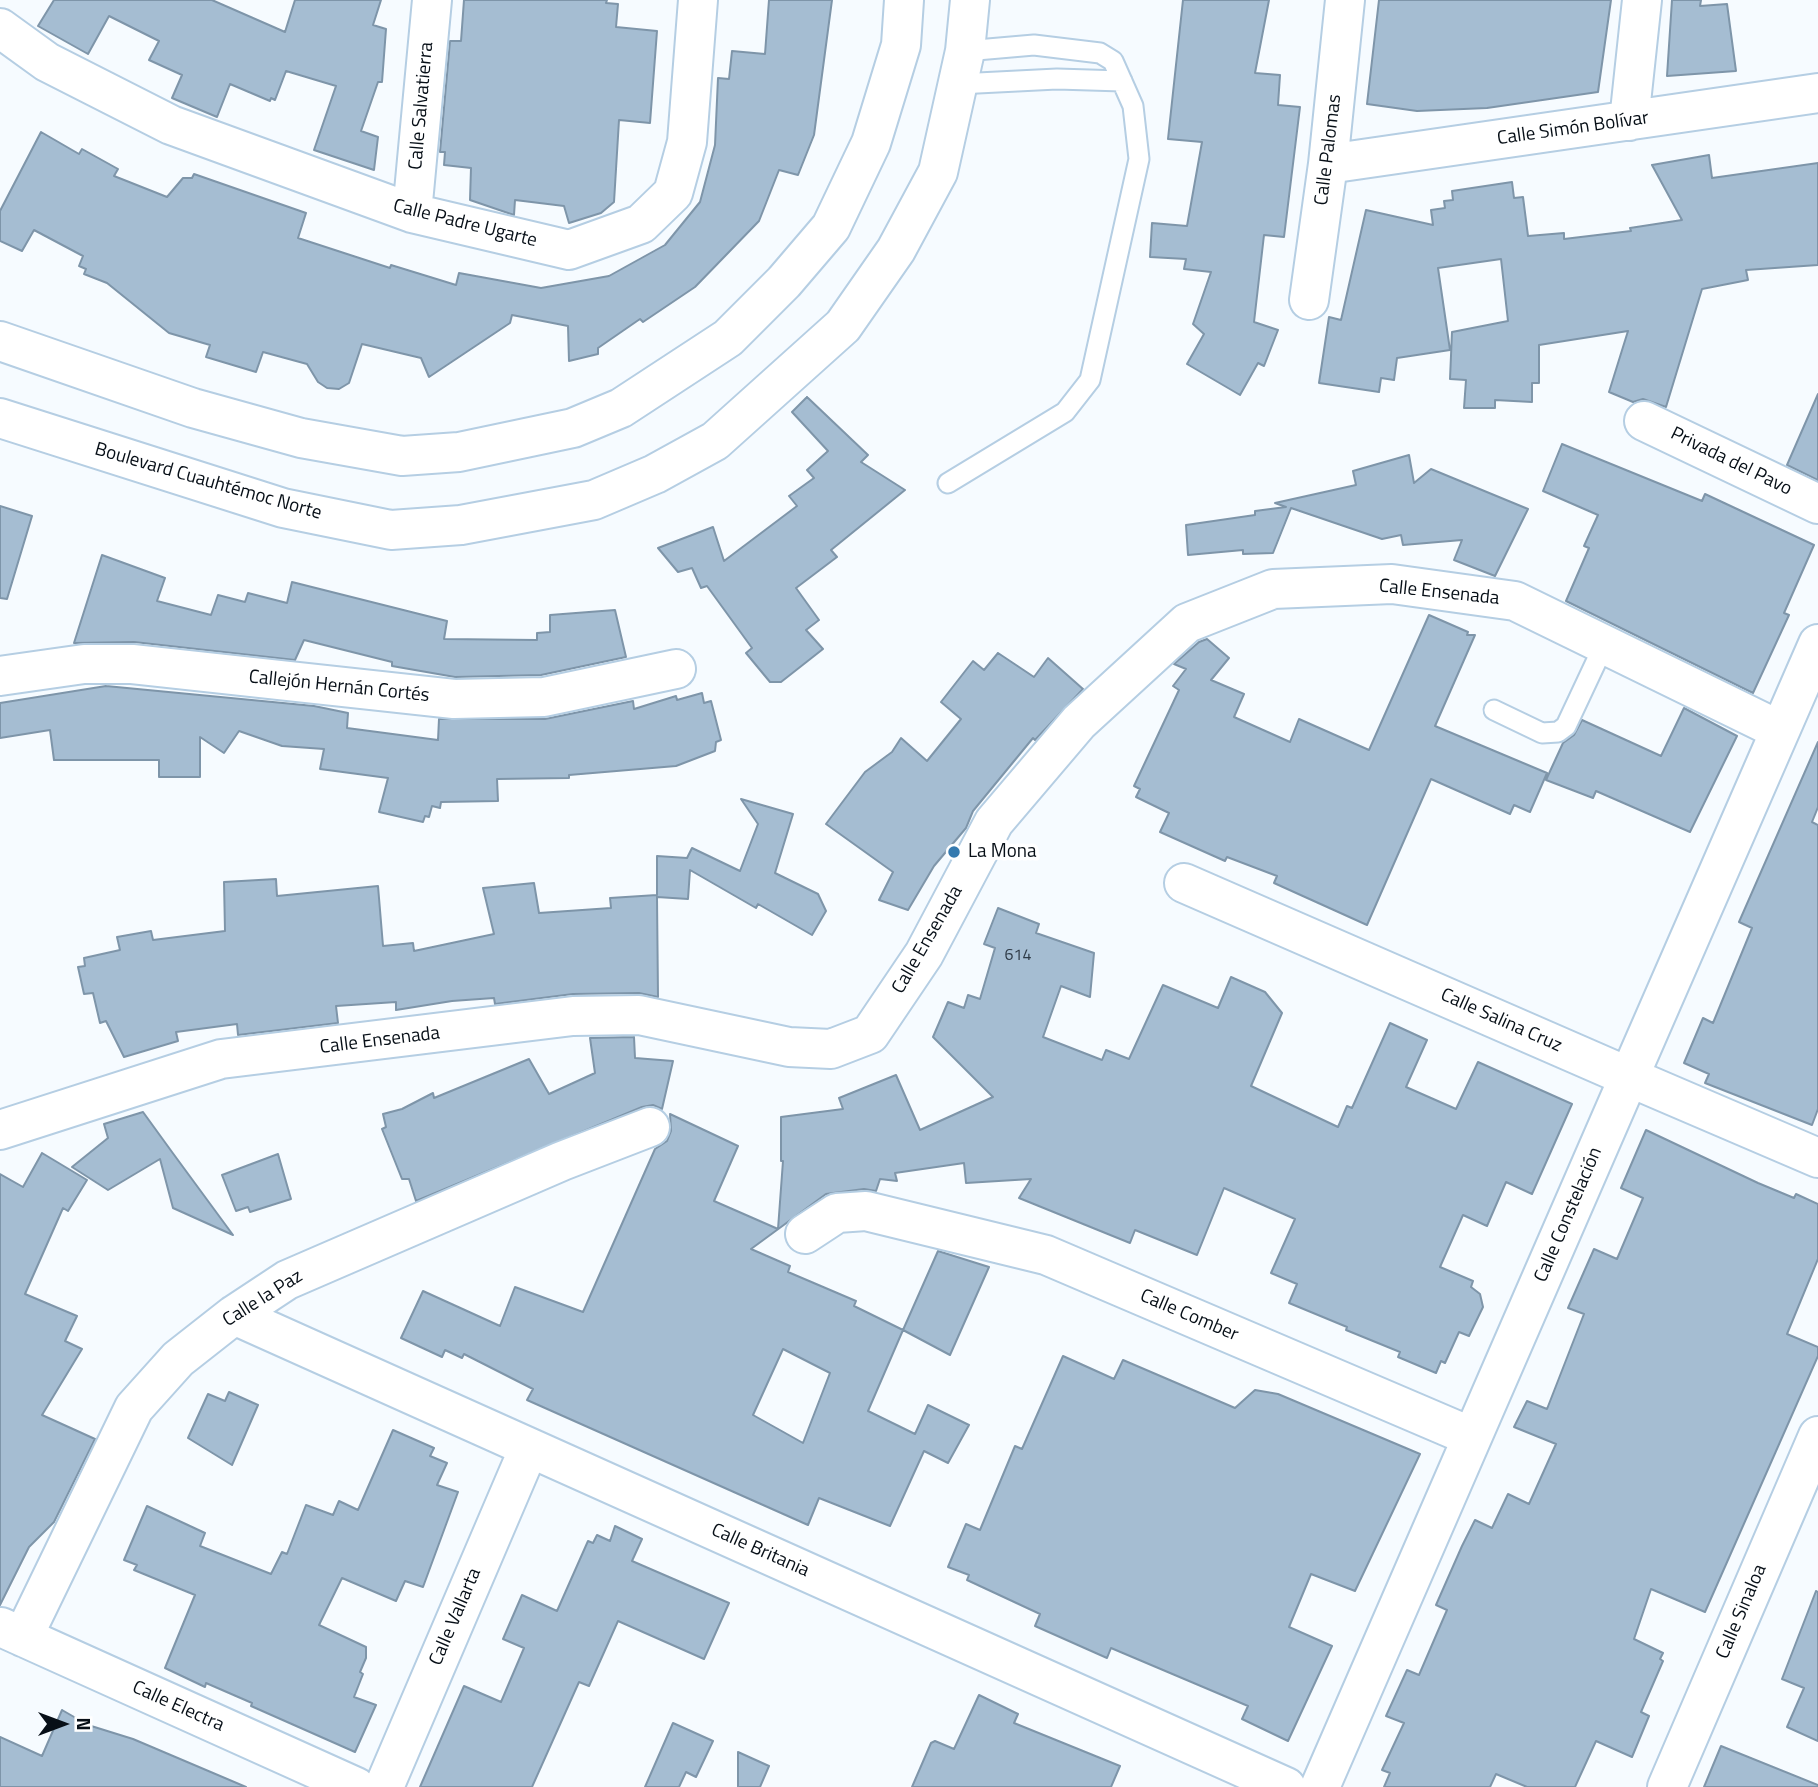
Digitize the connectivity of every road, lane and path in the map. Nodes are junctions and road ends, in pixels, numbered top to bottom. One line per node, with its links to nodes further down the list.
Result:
1 (432, 0): 13 (street, Calle Salvatierra)
2 (698, 0): 13 (street, Calle Padre Ugarte)
3 (904, 0): 15 (street)
4 (970, 0): 8 (street, Boulevard Cuauhtémoc Norte)
5 (1345, 0): 12 (street, Calle Palomas)
6 (1642, 0): 11 (street)
7 (0, 28): 13 (street, Calle Padre Ugarte)
8 (962, 68): 9 (lane); 9 (lane); 16 (street, Boulevard Cuauhtémoc Norte)
9 (1122, 81): 18 (lane)
10 (1818, 93): 11 (street, Calle Simón Bolívar)
11 (1629, 121): 12 (street, Calle Simón Bolívar)
12 (1328, 164): 14 (street, Calle Palomas)
13 (412, 213)
14 (1308, 300)
15 (0, 341)
16 (0, 418)
17 (1644, 421): 19 (street, Privada del Pavo)
18 (948, 483)
19 (1818, 504)
20 (1818, 644): 25 (street, Calle Constelación)
21 (1604, 645): 24 (lane); 25 (street, Calle Ensenada); 29 (street, Calle Ensenada)
22 (676, 669): 23 (street, Callejón Hernán Cortés)
23 (0, 676)
24 (1494, 709)
25 (1779, 730): 27 (street, Calle Constelación)
26 (1184, 883): 27 (street, Calle Salina Cruz)
27 (1629, 1077): 30 (street, Calle Salina Cruz); 34 (street, Calle Constelación)
28 (650, 1127): 32 (street, Calle la Paz)
29 (0, 1130)
30 (1818, 1158)
31 (805, 1234): 34 (street, Calle Comber)
32 (234, 1315): 35 (street, Calle Britania); 36 (street, Calle la Paz)
33 (1818, 1436): 41 (street, Calle Sinaloa)
34 (1472, 1437): 40 (street, Calle Constelación)
35 (529, 1448): 38 (street, Calle Vallarta); 39 (street, Calle Britania)
36 (11, 1632): 37 (street, Calle Electra)
37 (356, 1787)
38 (383, 1787)
39 (1286, 1787)
40 (1320, 1787)
41 (1667, 1787)

